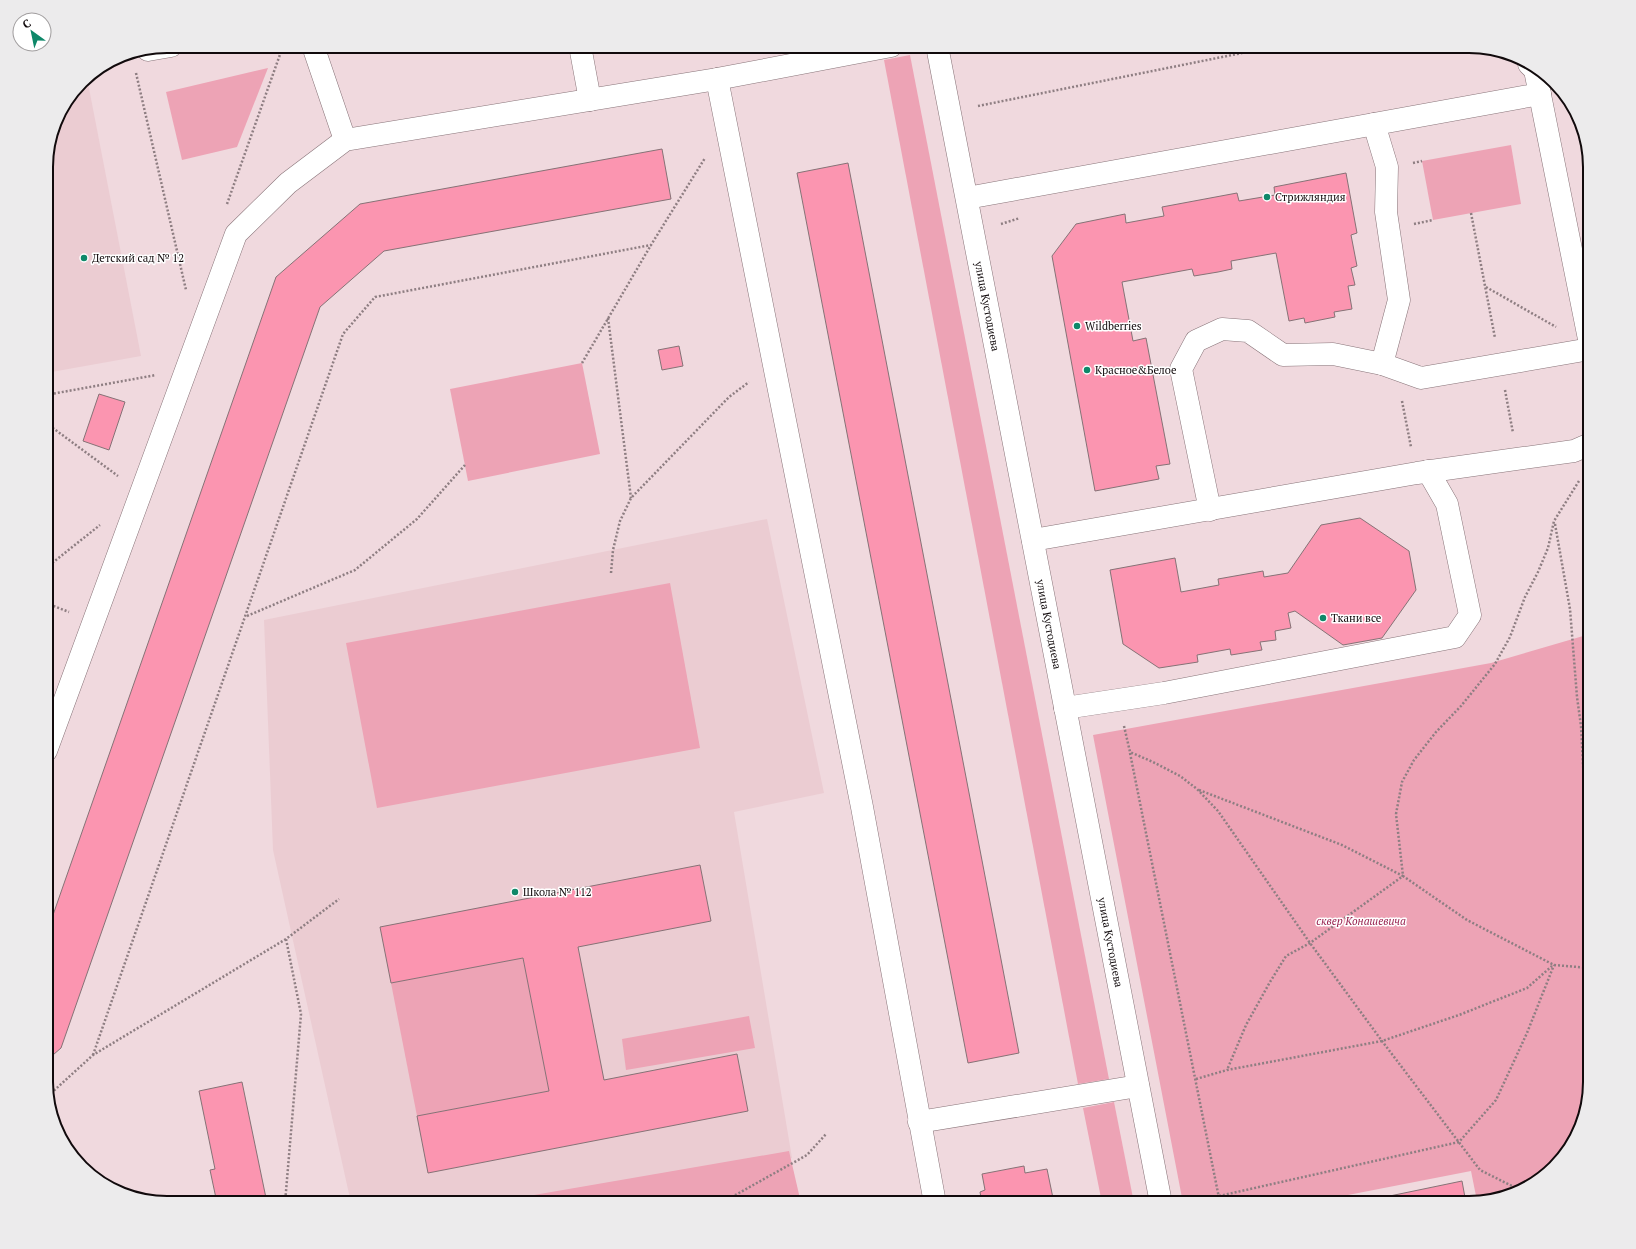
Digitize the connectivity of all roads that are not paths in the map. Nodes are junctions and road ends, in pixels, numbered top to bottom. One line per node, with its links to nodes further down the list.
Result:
1 (315, 53): 10 (street)
2 (581, 53): 8 (street)
3 (854, 53): 6 (street)
4 (938, 53): 11 (street, улица Кустодиева)
5 (1536, 75): 7 (street)
6 (718, 79): 8 (street); 22 (street)
7 (1540, 94): 9 (street); 12 (street)
8 (590, 100): 10 (street)
9 (1374, 124): 11 (street); 14 (street)
10 (345, 140): 20 (street)
11 (966, 198): 18 (street, улица Кустодиева)
12 (1583, 309)
13 (1583, 350): 14 (street)
14 (1389, 366): 17 (street)
15 (1583, 447): 16 (street)
16 (1422, 472): 17 (street); 19 (street)
17 (1210, 510): 18 (street)
18 (1032, 540): 19 (street, улица Кустодиева)
19 (1065, 708): 21 (street, улица Кустодиева)
20 (53, 732)
21 (1138, 1086): 22 (street); 24 (street, улица Кустодиева)
22 (920, 1122): 23 (street)
23 (933, 1196)
24 (1160, 1196)

